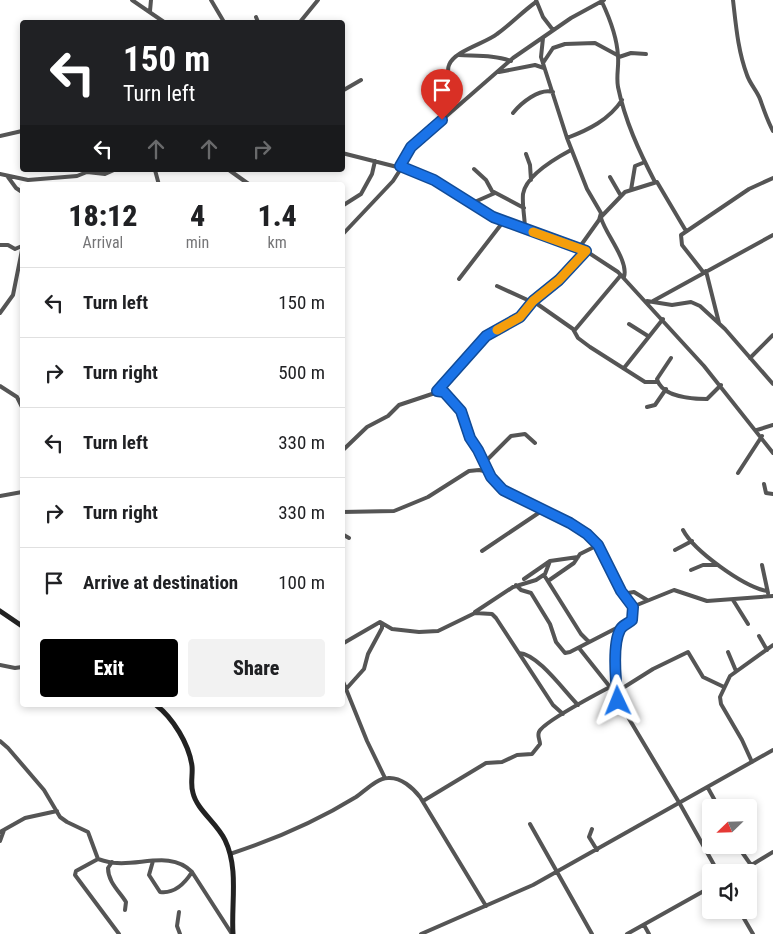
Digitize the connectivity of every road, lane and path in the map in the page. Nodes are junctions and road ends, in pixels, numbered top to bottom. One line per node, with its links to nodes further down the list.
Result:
1 (132, 0): 8 (street)
2 (151, 0): 8 (street)
3 (211, 0): 11 (street)
4 (318, 0): 13 (street)
5 (733, 0): 30 (street)
6 (536, 1): 14 (street); 17 (street)
7 (603, 1): 14 (street); 18 (street)
8 (150, 10): 10 (street)
9 (256, 17): 12 (street)
10 (162, 20)
11 (223, 20)
12 (257, 20)
13 (302, 20)
14 (553, 30): 15 (street)
15 (542, 38): 19 (street); 20 (street)
16 (646, 54): 18 (street)
17 (459, 55): 19 (street); 27 (street)
18 (619, 57): 20 (street); 26 (street)
19 (511, 61): 22 (street)
20 (543, 63): 21 (street)
21 (545, 69): 22 (street); 25 (street)
22 (497, 72): 27 (street)
23 (361, 80): 24 (street)
24 (345, 89)
25 (552, 92): 28 (street); 32 (street)
26 (622, 100): 32 (street); 37 (street)
27 (455, 108): 38 (street)
28 (513, 113)
29 (20, 131): 31 (street)
30 (773, 131)
31 (0, 136)
32 (567, 138): 33 (street)
33 (571, 150): 48 (street); 58 (street)
34 (345, 154): 36 (street)
35 (526, 154): 48 (street)
36 (375, 161): 38 (street); 55 (street)
37 (645, 162): 50 (street); 51 (street)
38 (401, 166): 56 (street); 62 (street)
39 (474, 170): 53 (street)
40 (91, 172): 45 (street)
41 (91, 172): 42 (street)
42 (110, 172)
43 (232, 172): 49 (street)
44 (0, 174): 45 (street)
45 (8, 176): 52 (street)
46 (610, 177): 54 (street)
47 (773, 178): 61 (street)
48 (531, 180): 57 (street)
49 (246, 182)
50 (655, 182): 51 (street); 61 (street)
51 (631, 190): 54 (street)
52 (20, 191)
53 (495, 192): 56 (street); 57 (street)
54 (620, 196): 58 (street)
55 (345, 204)
56 (470, 204): 59 (street)
57 (524, 208): 60 (street)
58 (600, 218): 66 (street); 70 (street)
59 (503, 222): 60 (street); 71 (street)
60 (525, 230): 66 (street)
61 (686, 231): 69 (street)
62 (345, 232)
63 (773, 235): 69 (street)
64 (0, 245): 65 (street)
65 (20, 247)
66 (579, 248): 67 (street)
67 (586, 251): 70 (street); 73 (street)
68 (20, 260): 76 (street)
69 (705, 272): 75 (street); 78 (street)
70 (623, 276): 74 (street); 80 (street)
71 (459, 279)
72 (497, 286): 73 (street)
73 (533, 301): 80 (street); 91 (street)
74 (646, 301): 75 (street); 77 (street)
75 (653, 301): 78 (street)
76 (0, 313)
77 (663, 319): 81 (street); 88 (street)
78 (719, 323): 84 (street)
79 (629, 324): 81 (street)
80 (574, 331): 85 (street)
81 (648, 336): 85 (street)
82 (773, 336): 84 (street)
83 (671, 358): 86 (street)
84 (750, 358): 87 (street)
85 (624, 368): 86 (street)
86 (658, 382): 90 (street)
87 (773, 384)
88 (721, 385): 90 (street); 95 (street)
89 (0, 386): 92 (street)
90 (666, 389): 93 (street)
91 (437, 391): 98 (street); 100 (street)
92 (20, 403)
93 (647, 408)
94 (773, 425): 95 (street)
95 (757, 430): 96 (street)
96 (762, 436): 99 (street); 102 (street)
97 (535, 442): 100 (street)
98 (345, 448)
99 (773, 452)
100 (484, 463): 101 (street)
101 (489, 472): 107 (street); 108 (street)
102 (738, 473)
103 (764, 484): 105 (street)
104 (20, 492): 106 (street)
105 (773, 494)
106 (0, 496)
107 (543, 510): 113 (street); 115 (street)
108 (345, 512)
109 (683, 530): 112 (street)
110 (345, 536): 111 (street)
111 (349, 538)
112 (692, 541): 114 (street); 118 (street)
113 (598, 545): 116 (street); 125 (street)
114 (675, 550)
115 (482, 551)
116 (578, 557): 117 (street); 123 (street)
117 (550, 561): 121 (street); 122 (street)
118 (718, 565): 120 (street); 126 (street)
119 (762, 565): 126 (street)
120 (691, 570)
121 (544, 575): 123 (street); 124 (street)
122 (524, 579)
123 (548, 581): 138 (street)
124 (516, 586): 131 (street); 140 (street)
125 (622, 594): 127 (street); 129 (street)
126 (770, 594): 128 (street)
127 (647, 600): 128 (street); 129 (street)
128 (733, 600): 134 (street)
129 (633, 607): 132 (street)
130 (0, 611): 135 (street)
131 (473, 613): 133 (street); 143 (street)
132 (632, 620): 138 (street); 151 (street)
133 (382, 622): 137 (street); 147 (street)
134 (748, 624)
135 (20, 625)
136 (759, 636): 141 (street)
137 (345, 642)
138 (589, 642): 140 (street)
139 (773, 645): 141 (street)
140 (579, 648): 149 (street)
141 (767, 650): 146 (street)
142 (728, 652): 146 (street)
143 (518, 653): 153 (street); 155 (street)
144 (0, 665): 145 (street)
145 (20, 667)
146 (736, 671): 150 (street)
147 (345, 682)
148 (345, 686): 159 (street)
149 (610, 687): 152 (street); 153 (street)
150 (724, 687): 151 (street); 158 (street)
151 (618, 692): 152 (street)
152 (618, 701): 163 (street)
153 (578, 705): 155 (street)
154 (159, 707): 171 (street)
155 (563, 714): 162 (street)
156 (0, 741): 164 (street)
157 (773, 750): 158 (street)
158 (752, 762): 160 (street)
159 (385, 778): 162 (street); 171 (street)
160 (708, 788): 161 (street); 163 (street)
161 (714, 799)
162 (423, 801): 180 (street)
163 (680, 804): 169 (street); 175 (street)
164 (57, 811): 167 (street); 172 (street)
165 (530, 824): 178 (street)
166 (592, 829): 169 (street)
167 (2, 831): 168 (street)
168 (0, 841)
169 (597, 850): 178 (street)
170 (773, 852): 176 (street)
171 (230, 854): 187 (street)
172 (98, 859): 174 (street); 185 (street)
173 (153, 861): 174 (street); 177 (street); 177 (street)
174 (112, 862): 181 (street)
175 (714, 864)
176 (753, 864)
177 (192, 872): 187 (street)
178 (558, 872): 180 (street); 189 (street)
179 (702, 892): 184 (street)
180 (486, 906): 188 (street)
181 (125, 910)
182 (179, 912): 186 (street)
183 (744, 919): 192 (street)
184 (644, 925): 190 (street); 191 (street)
185 (119, 934)
186 (180, 934)
187 (232, 934)
188 (421, 934)
189 (592, 934)
190 (626, 934)
191 (649, 934)
192 (753, 934)

